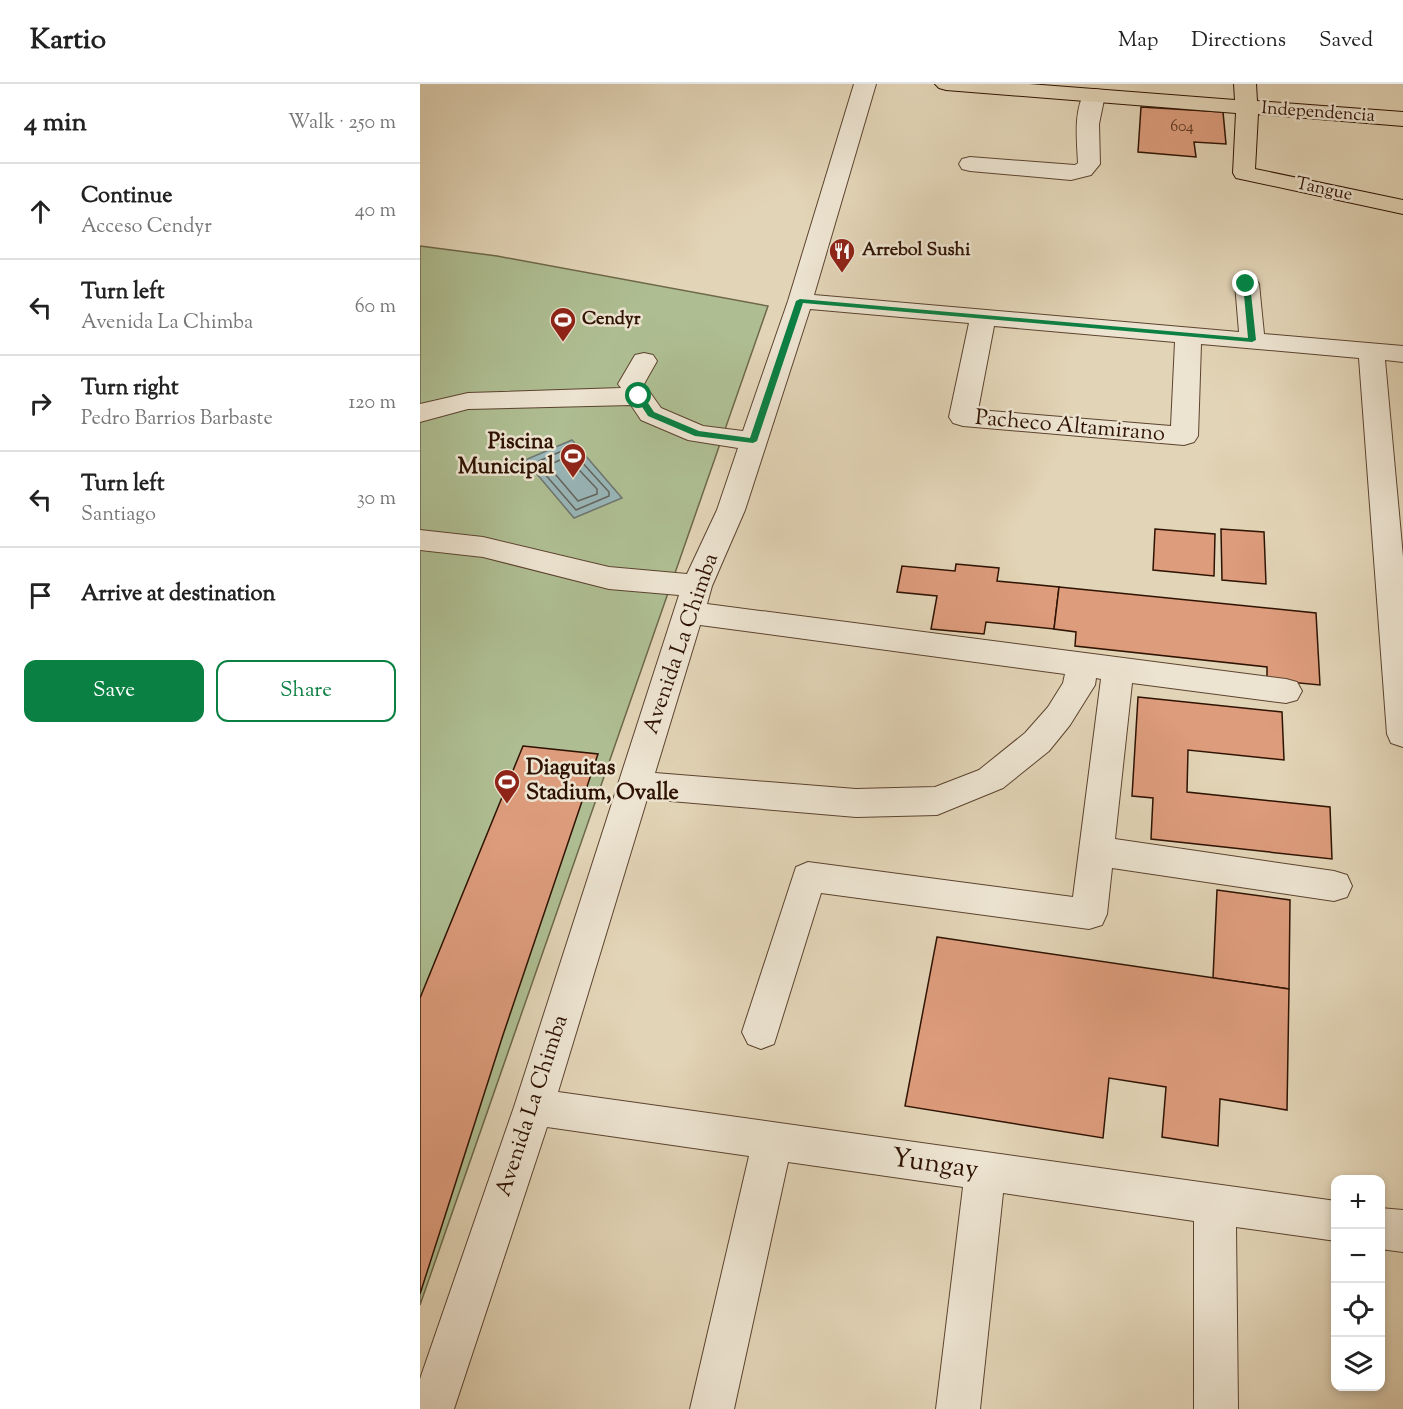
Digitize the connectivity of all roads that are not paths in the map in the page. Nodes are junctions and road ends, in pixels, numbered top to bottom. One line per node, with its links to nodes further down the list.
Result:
1 (865, 84): 10 (street, Avenida La Chimba)
2 (946, 84): 4 (main road, Independencia)
3 (1245, 84): 5 (main road)
4 (1094, 95): 5 (main road, Independencia); 7 (street)
5 (1245, 108): 6 (main road, Independencia); 8 (main road, Tangue)
6 (1403, 119)
7 (970, 164)
8 (1403, 207)
9 (1246, 284): 13 (street)
10 (800, 301): 11 (street); 19 (street, Avenida La Chimba)
11 (983, 317): 12 (street); 12 (street, Pacheco Altamirano)
12 (1188, 335): 13 (street)
13 (1252, 340): 14 (street)
14 (1371, 351): 15 (street); 20 (street)
15 (1403, 354)
16 (644, 361): 17 (street)
17 (639, 396): 18 (street); 19 (street)
18 (420, 413)
19 (753, 441): 22 (street, Avenida La Chimba)
20 (1392, 478): 25 (street)
21 (420, 540): 22 (street)
22 (693, 600): 23 (street); 28 (street, Avenida La Chimba)
23 (1083, 664): 24 (street); 28 (street)
24 (1118, 669): 26 (street); 29 (street)
25 (1400, 675): 27 (street)
26 (1286, 691)
27 (1403, 734)
28 (635, 785): 32 (street, Avenida La Chimba)
29 (1097, 850): 30 (street); 31 (street)
30 (1334, 886)
31 (761, 1032)
32 (534, 1107): 33 (street, Yungay); 39 (street, Avenida La Chimba)
33 (772, 1142): 34 (street, Yungay); 40 (street)
34 (986, 1172): 35 (street, Yungay); 41 (street)
35 (1215, 1205): 36 (street, Yungay); 42 (street)
36 (1331, 1220)
37 (1385, 1229): 38 (street)
38 (1403, 1231)
39 (432, 1409)
40 (711, 1409)
41 (958, 1409)
42 (1216, 1409)

